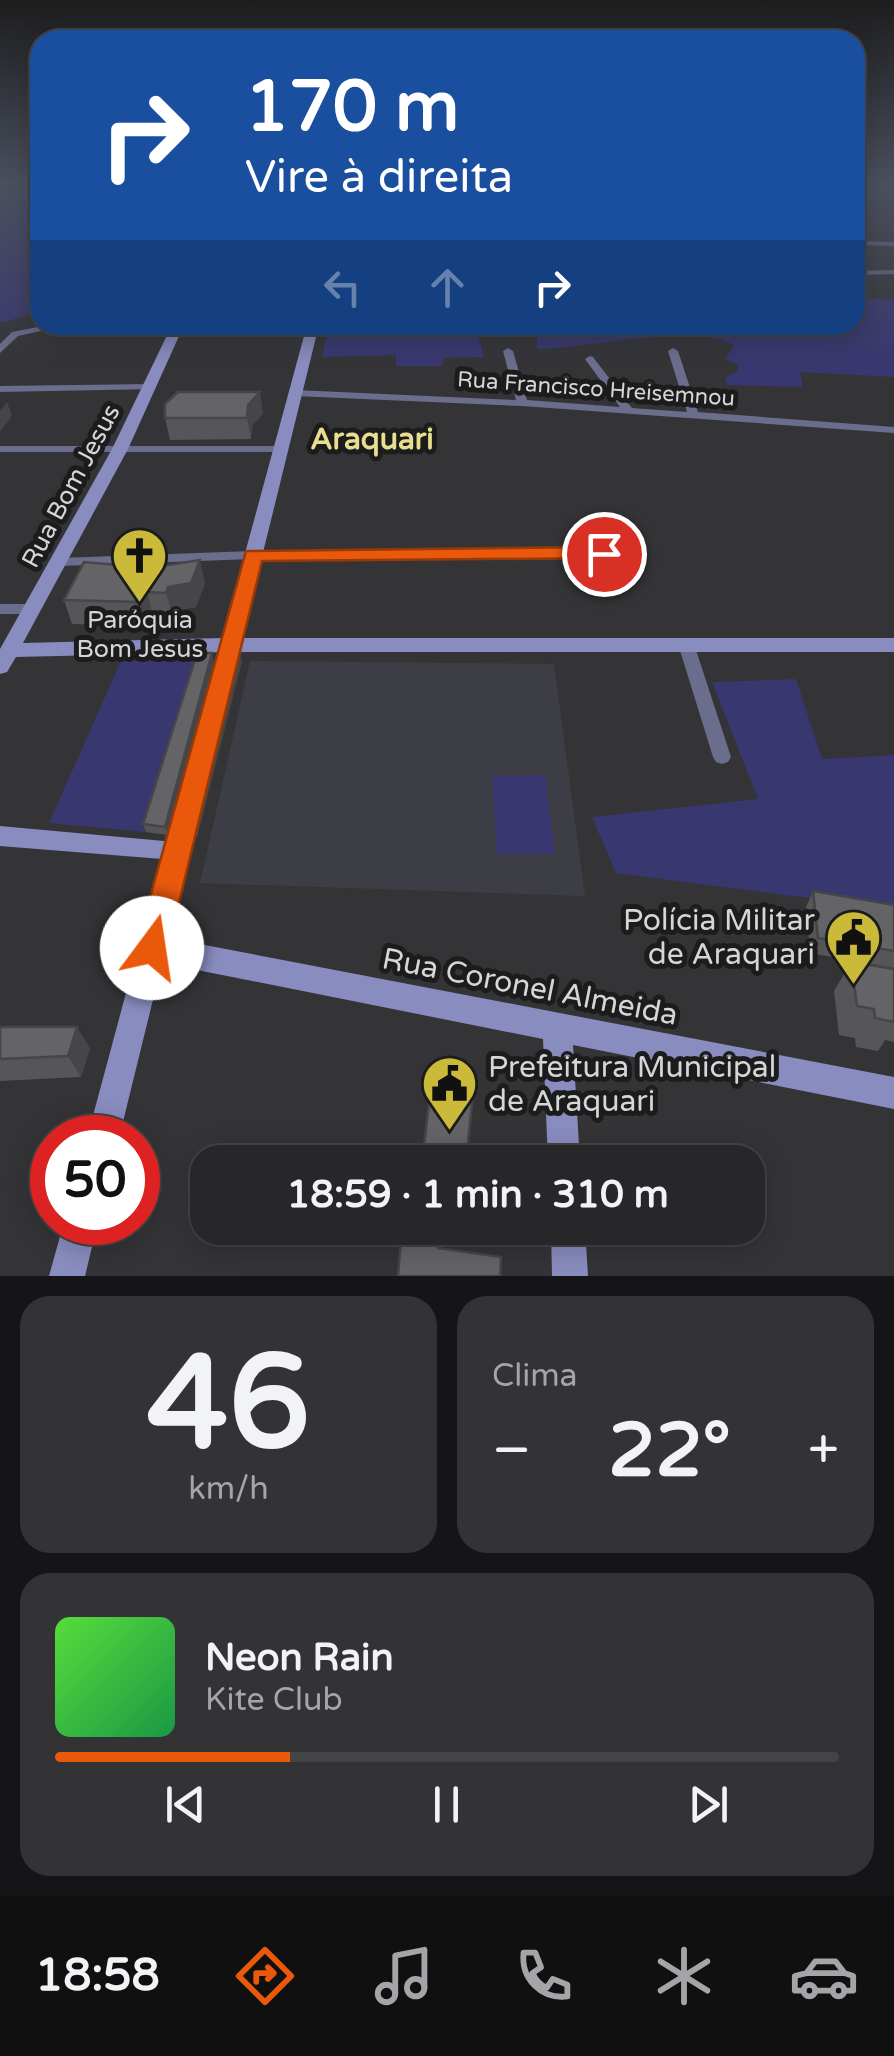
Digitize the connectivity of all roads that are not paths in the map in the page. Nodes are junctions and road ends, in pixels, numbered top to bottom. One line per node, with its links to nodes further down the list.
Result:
1 (889, 272): 2 (street)
2 (892, 285)
3 (30, 331): 6 (street)
4 (173, 335): 10 (main road, Rua Bom Jesus)
5 (310, 335): 12 (main road)
6 (0, 350)
7 (508, 351): 13 (street)
8 (673, 351): 15 (street)
9 (590, 359): 14 (street)
10 (150, 387): 11 (street); 18 (main road, Rua Bom Jesus)
11 (0, 388)
12 (295, 393): 13 (street, Rua Francisco Hreisemnou); 17 (main road)
13 (522, 403): 14 (street, Rua Francisco Hreisemnou)
14 (628, 410): 15 (street, Rua Francisco Hreisemnou)
15 (693, 415): 16 (street, Rua Francisco Hreisemnou)
16 (894, 430)
17 (281, 448): 18 (street); 21 (main road)
18 (120, 449): 19 (street); 22 (main road, Rua Bom Jesus)
19 (0, 450)
20 (604, 554): 21 (street)
21 (254, 555): 22 (street); 25 (main road)
22 (60, 562): 24 (main road, Rua Bom Jesus)
23 (0, 609): 24 (street)
24 (33, 610): 28 (main road, Rua Bom Jesus)
25 (230, 644): 26 (main road); 28 (main road); 31 (street)
26 (686, 644): 27 (main road); 29 (street)
27 (894, 645)
28 (5, 658)
29 (722, 757)
30 (0, 836): 31 (main road)
31 (177, 850): 32 (main road)
32 (152, 948): 33 (main road, Rua Coronel Almeida); 35 (main road)
33 (557, 1028): 34 (main road, Rua Coronel Almeida); 36 (main road)
34 (894, 1093)
35 (109, 1115)
36 (563, 1145)
37 (75, 1245): 39 (main road)
38 (569, 1245): 40 (main road)
39 (68, 1276)
40 (570, 1276)

